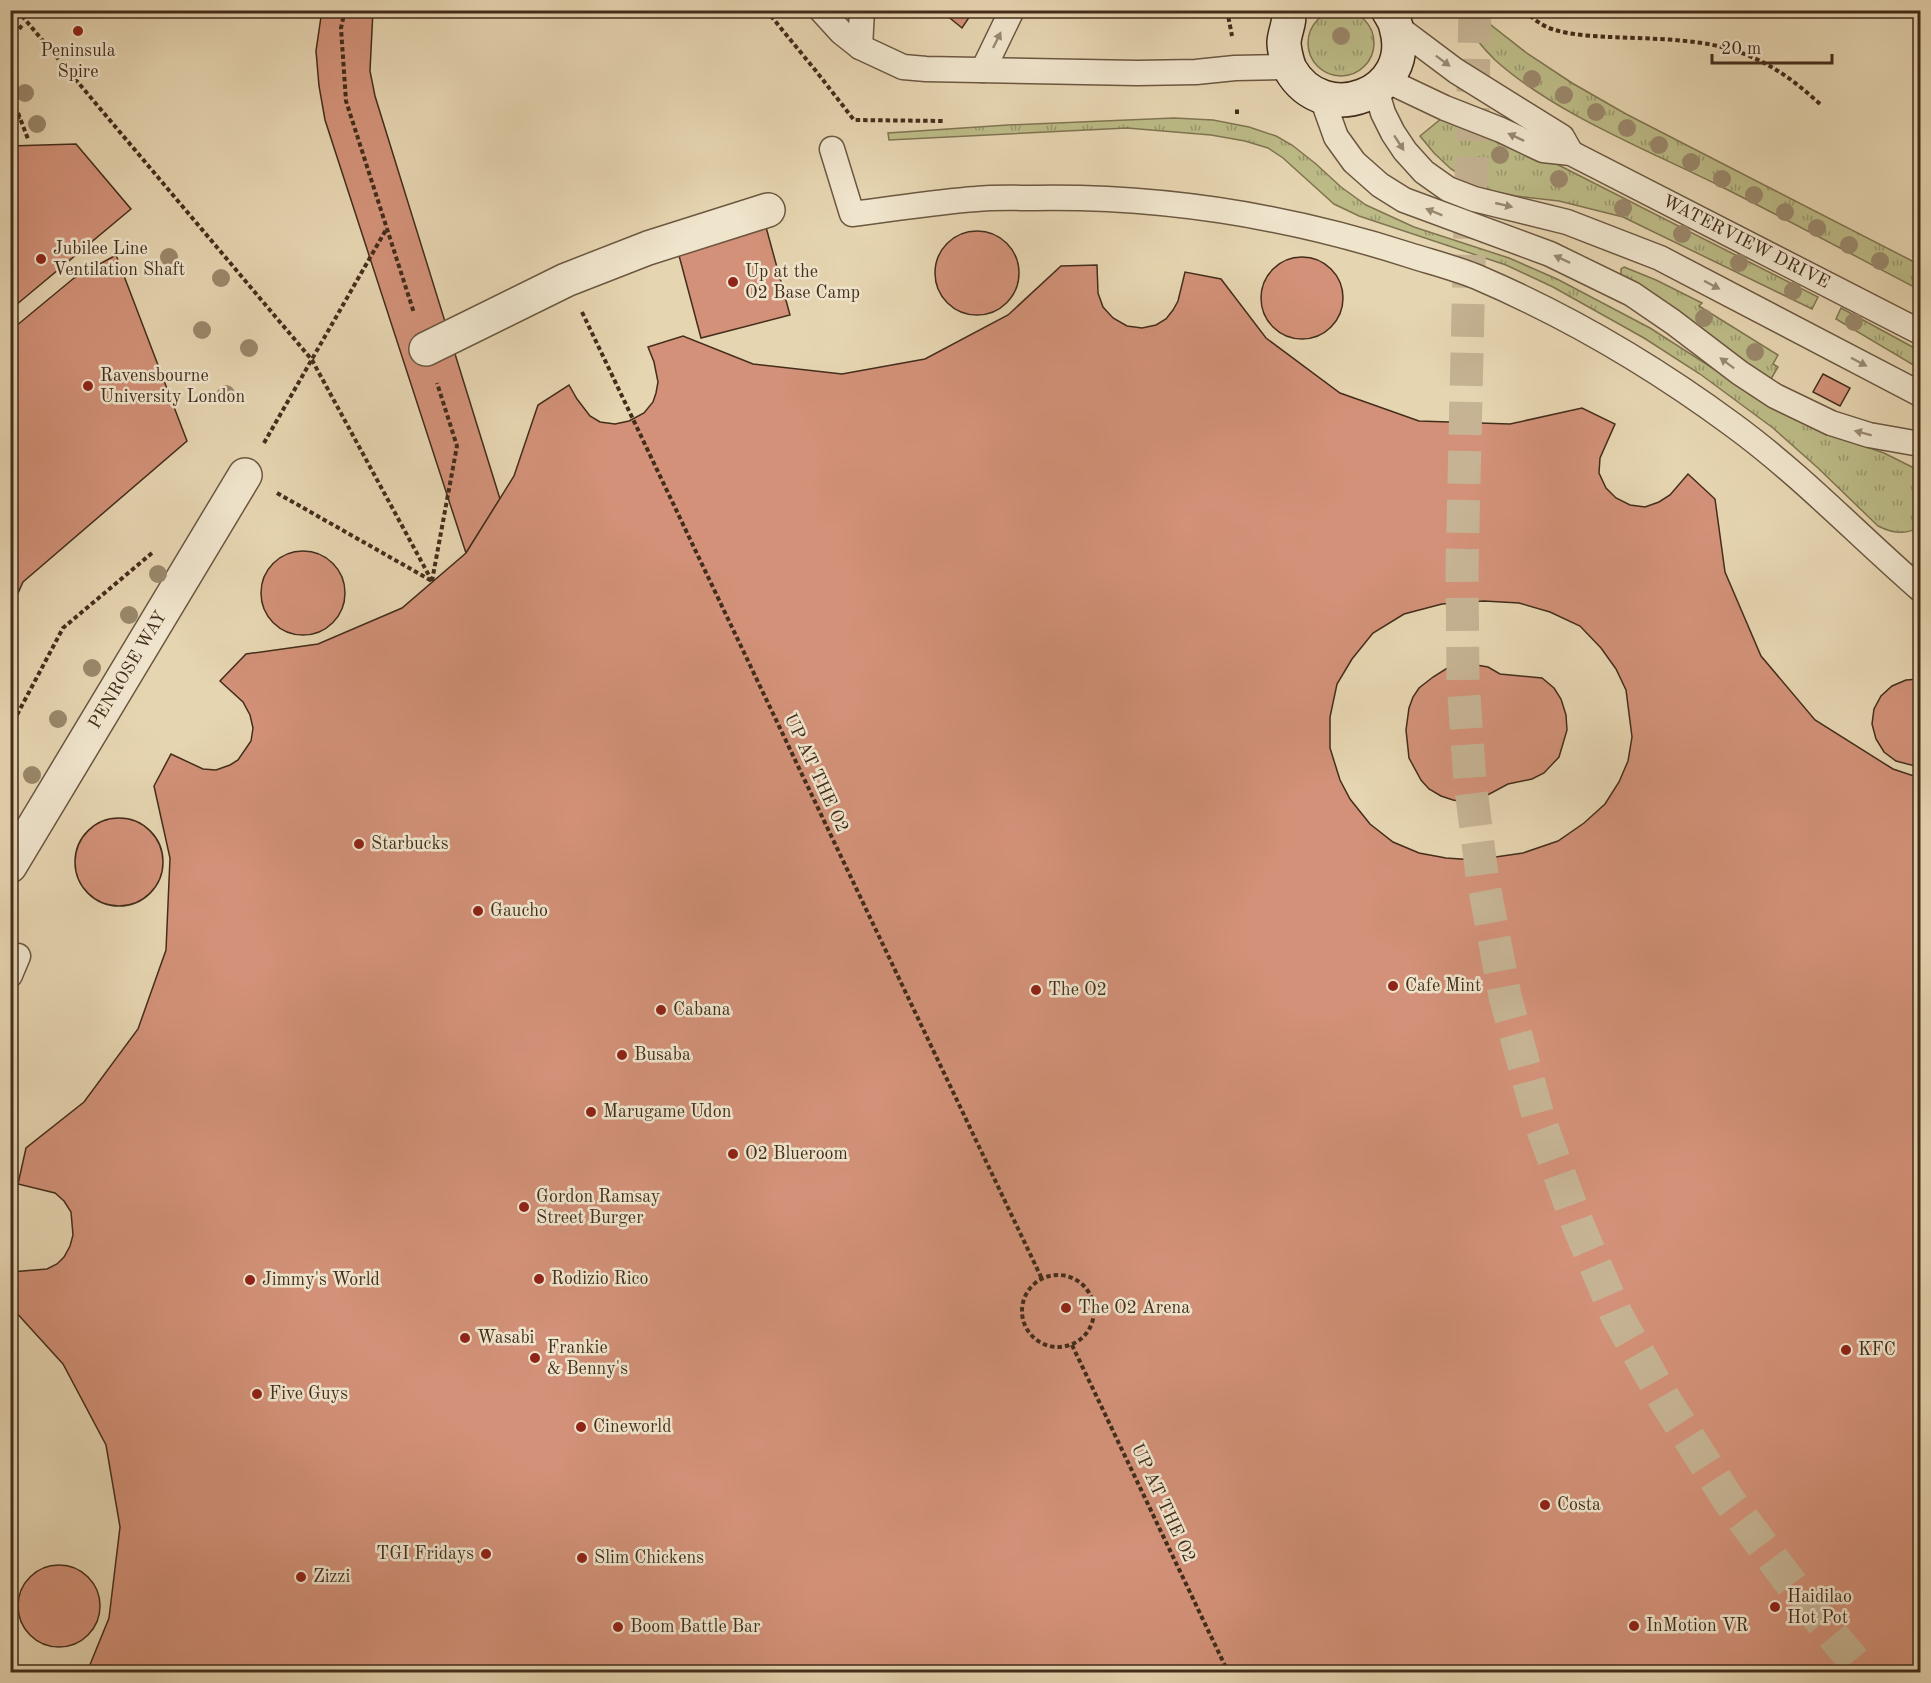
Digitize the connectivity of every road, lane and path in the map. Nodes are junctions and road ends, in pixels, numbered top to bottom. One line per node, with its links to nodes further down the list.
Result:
1 (16, 10): 32 (path)
2 (345, 10): 28 (path)
3 (766, 10): 23 (path)
4 (821, 10): 14 (lane)
5 (862, 10): 14 (lane)
6 (1012, 10): 16 (lane, one-way to 6)
7 (1227, 10): 12 (path)
8 (1525, 10): 20 (path)
9 (1291, 13): 15 (street)
10 (1392, 18): 17 (street); 26 (lane, WATERVIEW DRIVE, one-way to 26)
11 (23, 24): 13 (path)
12 (1232, 30)
13 (10, 40)
14 (860, 47): 16 (lane)
15 (1289, 67): 16 (lane); 19 (street)
16 (983, 70)
17 (1387, 85): 19 (street); 26 (lane, WATERVIEW DRIVE, one-way to 17); 33 (lane, one-way to 33)
18 (10, 92): 21 (path)
19 (1322, 98): 34 (lane, one-way to 19)
20 (1821, 105)
21 (20, 117): 22 (path); 24 (path)
22 (10, 121)
23 (943, 121)
24 (28, 139)
25 (832, 148): 38 (lane)
26 (1571, 153): 30 (lane, WATERVIEW DRIVE)
27 (768, 210): 29 (street)
28 (387, 228): 31 (path); 32 (path)
29 (566, 280): 31 (street); 41 (path, UP AT THE O2)
30 (1920, 332)
31 (426, 349): 37 (path)
32 (312, 360): 35 (path); 37 (path)
33 (1920, 394)
34 (1920, 444)
35 (245, 475): 37 (path); 40 (street, PENROSE WAY)
36 (154, 551): 39 (path)
37 (432, 581)
38 (1920, 590)
39 (10, 728)
40 (10, 866)
41 (1042, 1279): 42 (path); 42 (path)
42 (1072, 1345): 43 (path, UP AT THE O2)
43 (1228, 1672)

